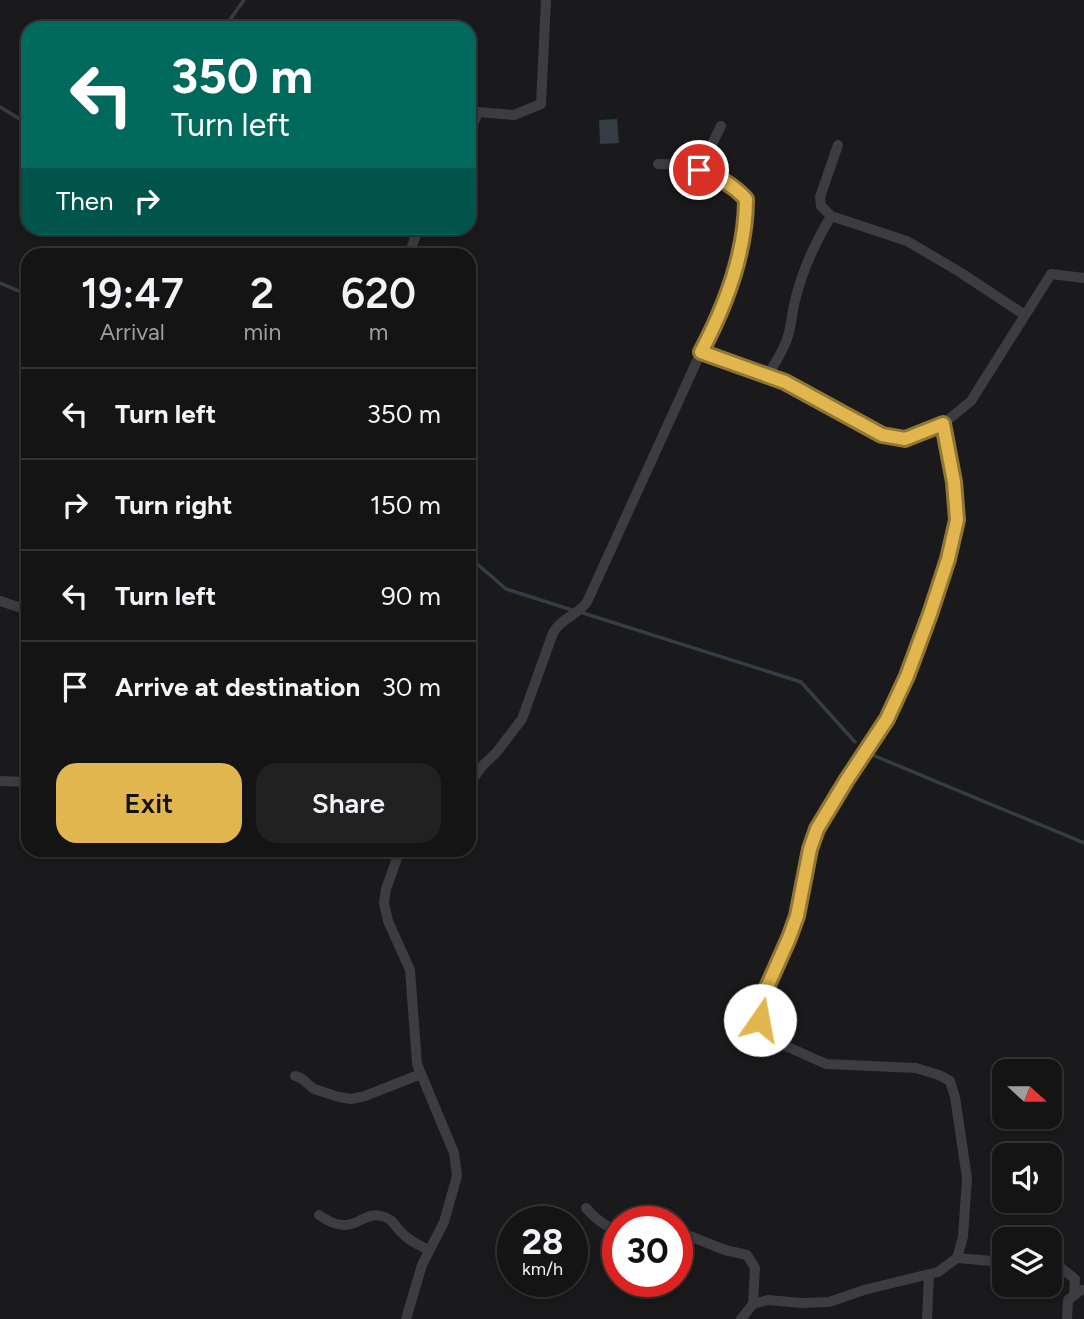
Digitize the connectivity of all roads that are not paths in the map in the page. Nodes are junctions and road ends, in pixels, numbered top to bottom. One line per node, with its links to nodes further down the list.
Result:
1 (546, 0): 2 (street)
2 (476, 117)
3 (721, 126): 6 (street)
4 (838, 145): 7 (street)
5 (658, 164): 6 (street)
6 (699, 170): 10 (street)
7 (831, 216): 9 (street); 11 (street)
8 (1084, 278): 9 (street)
9 (1025, 315): 12 (street)
10 (701, 352): 11 (street); 15 (street)
11 (768, 376): 12 (street)
12 (943, 424): 26 (street)
13 (0, 601): 14 (street)
14 (21, 608)
15 (476, 775)
16 (0, 781): 17 (street)
17 (21, 782)
18 (398, 857): 19 (street)
19 (421, 1074): 20 (street); 25 (street)
20 (295, 1076)
21 (588, 1211): 23 (street)
22 (318, 1215): 25 (street)
23 (602, 1222)
24 (693, 1237): 31 (street)
25 (429, 1250): 32 (street)
26 (957, 1258): 27 (street); 29 (street)
27 (992, 1261)
28 (1062, 1270): 30 (street)
29 (929, 1274): 31 (street); 34 (street)
30 (1079, 1292): 35 (street)
31 (753, 1304): 33 (street)
32 (406, 1319)
33 (741, 1319)
34 (927, 1319)
35 (1067, 1319)

